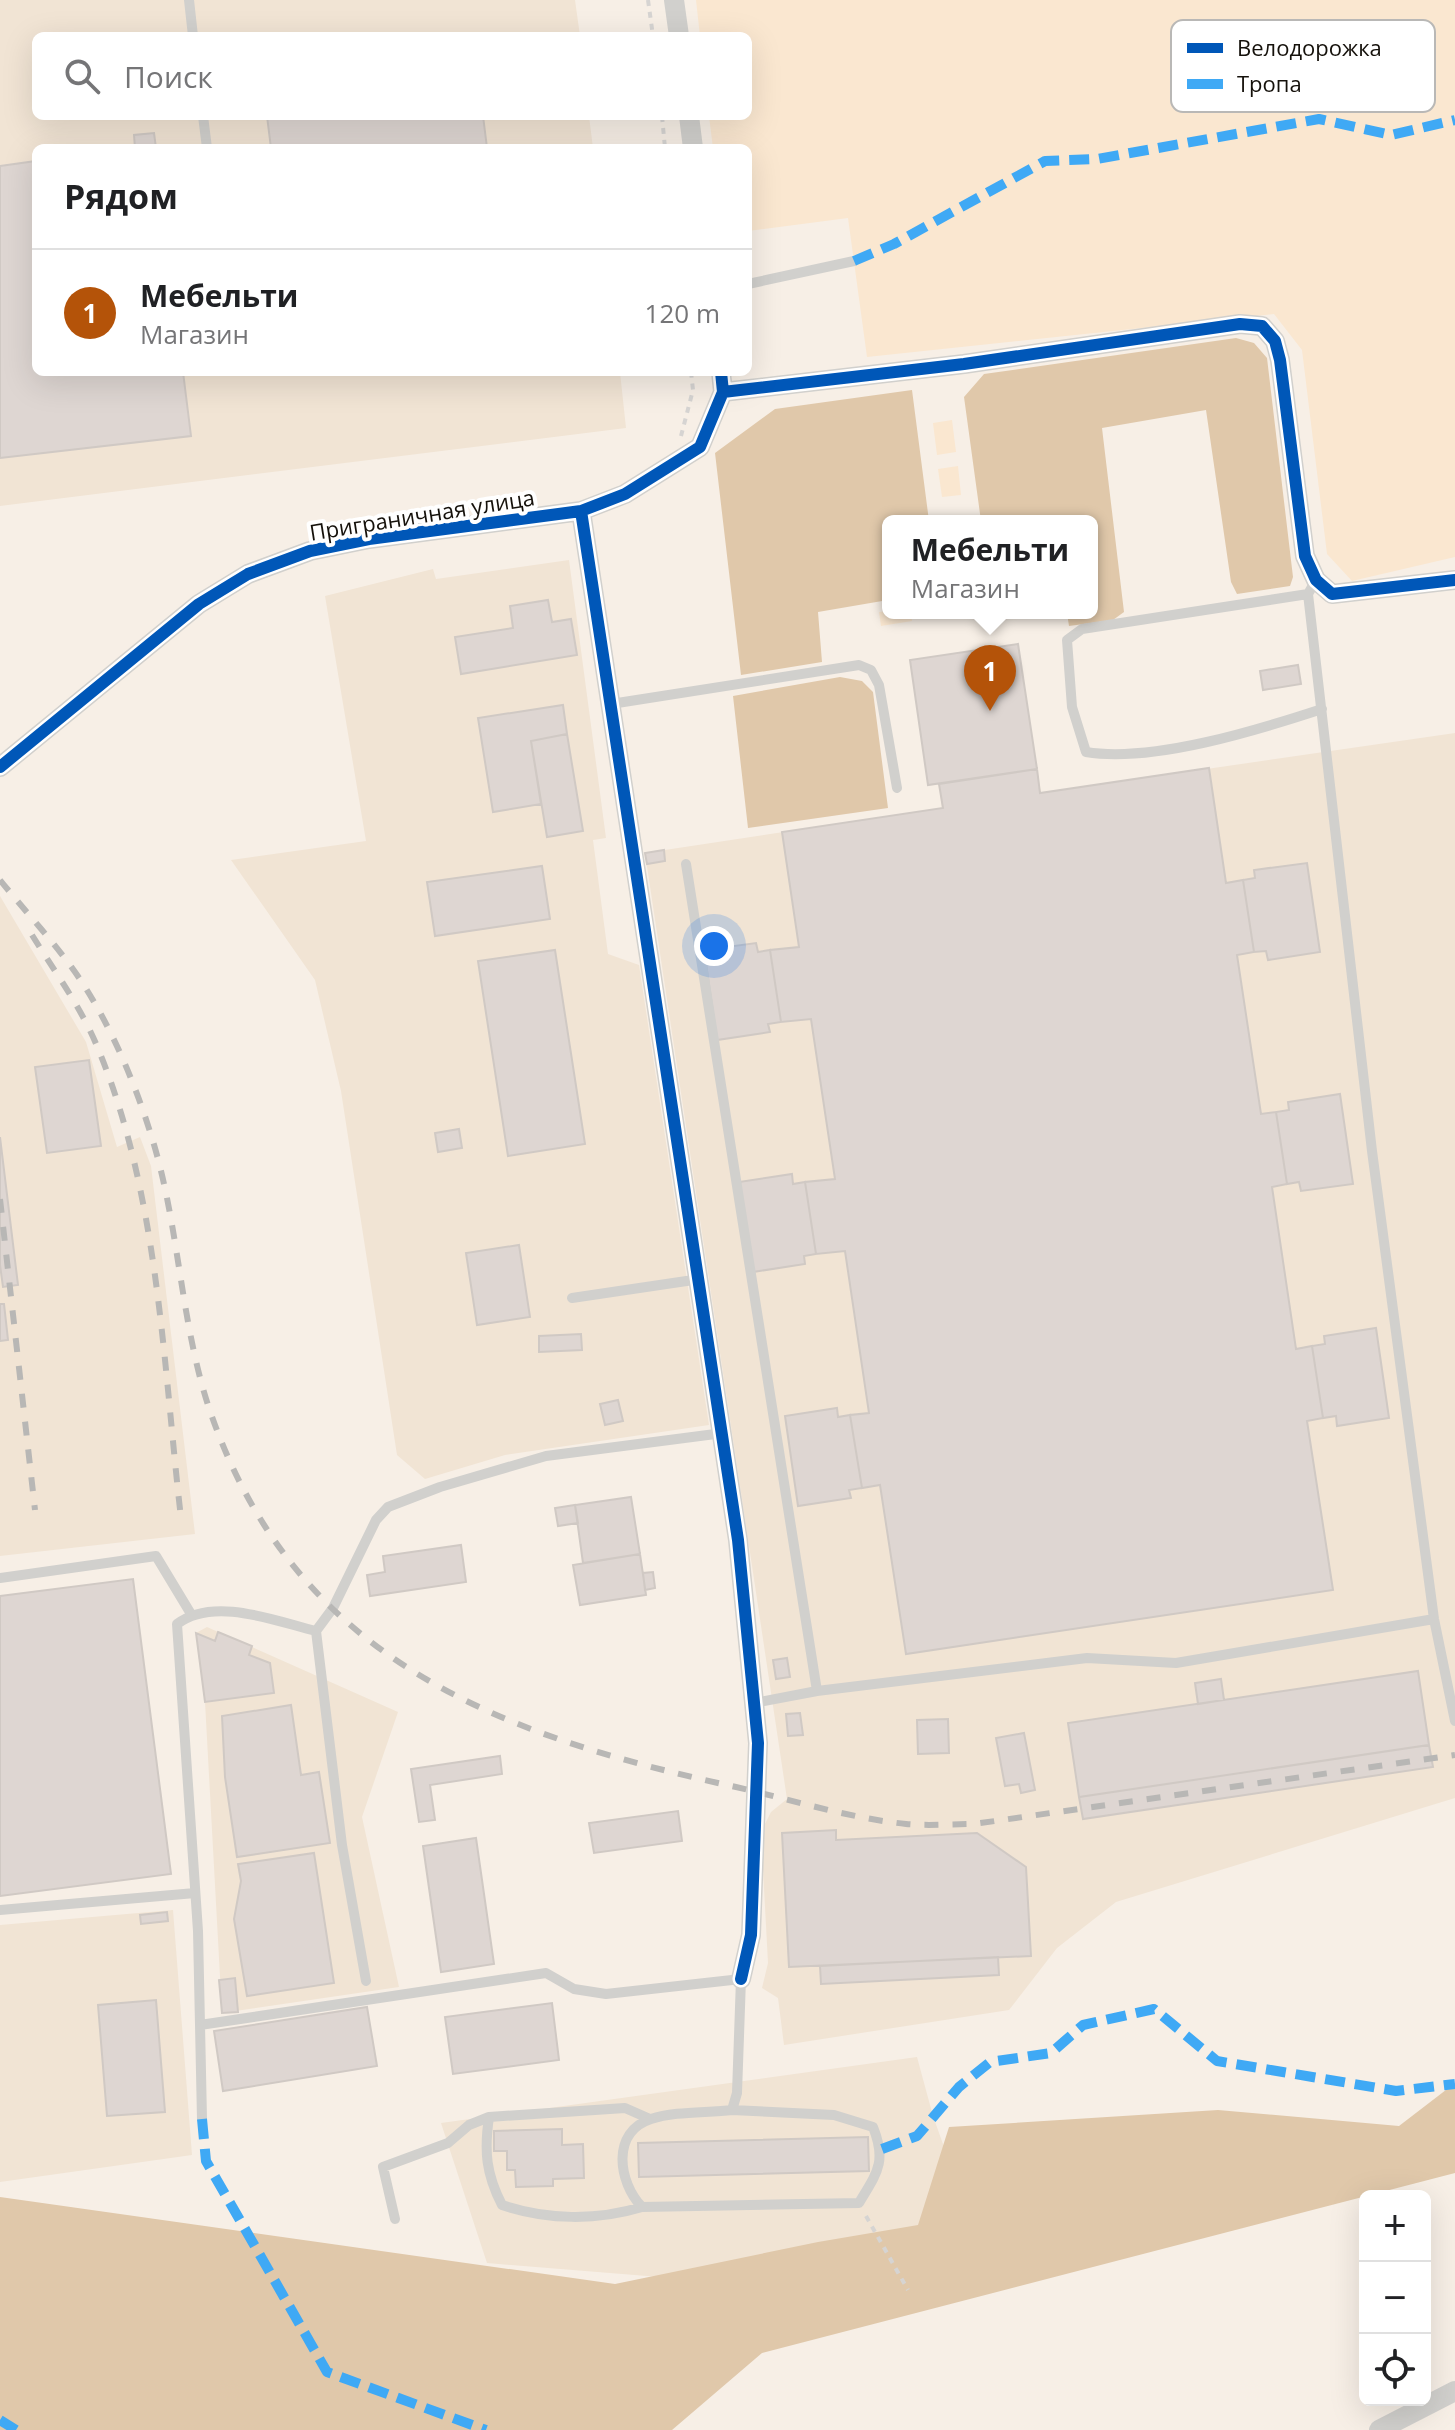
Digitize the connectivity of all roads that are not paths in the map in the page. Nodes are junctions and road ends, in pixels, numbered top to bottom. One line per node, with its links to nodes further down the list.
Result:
1 (189, 0): 3 (lane)
2 (674, 0): 4 (street)
3 (193, 32)
4 (678, 32)
5 (204, 120): 7 (lane)
6 (690, 120): 8 (street)
7 (206, 144)
8 (692, 144)
9 (854, 261): 10 (lane)
10 (752, 283)
11 (722, 382): 12 (street, Приграничная улица); 14 (street)
12 (581, 511): 15 (street); 17 (street, Приграничная улица)
13 (1455, 580): 14 (street)
14 (1312, 587): 16 (lane); 16 (lane)
15 (611, 704): 18 (lane); 20 (street)
16 (1322, 709): 25 (lane)
17 (0, 767)
18 (897, 788)
19 (686, 864): 27 (lane)
20 (700, 1279): 21 (lane); 22 (street)
21 (572, 1298)
22 (723, 1433): 26 (lane); 28 (street)
23 (0, 1578): 24 (lane)
24 (191, 1614): 26 (lane); 30 (lane)
25 (1434, 1619): 27 (lane); 29 (lane)
26 (316, 1631): 33 (lane)
27 (817, 1691): 28 (lane)
28 (754, 1703): 32 (street)
29 (1455, 1721)
30 (195, 1893): 31 (lane); 34 (lane)
31 (0, 1910)
32 (741, 1979): 34 (lane); 35 (lane)
33 (366, 1981)
34 (200, 2025): 37 (lane)
35 (732, 2110): 38 (lane); 39 (lane)
36 (489, 2117): 38 (lane); 39 (lane); 40 (lane)
37 (202, 2119)
38 (650, 2119): 39 (lane)
39 (642, 2207)
40 (395, 2219)
41 (1455, 2391): 42 (street)
42 (1379, 2430)

